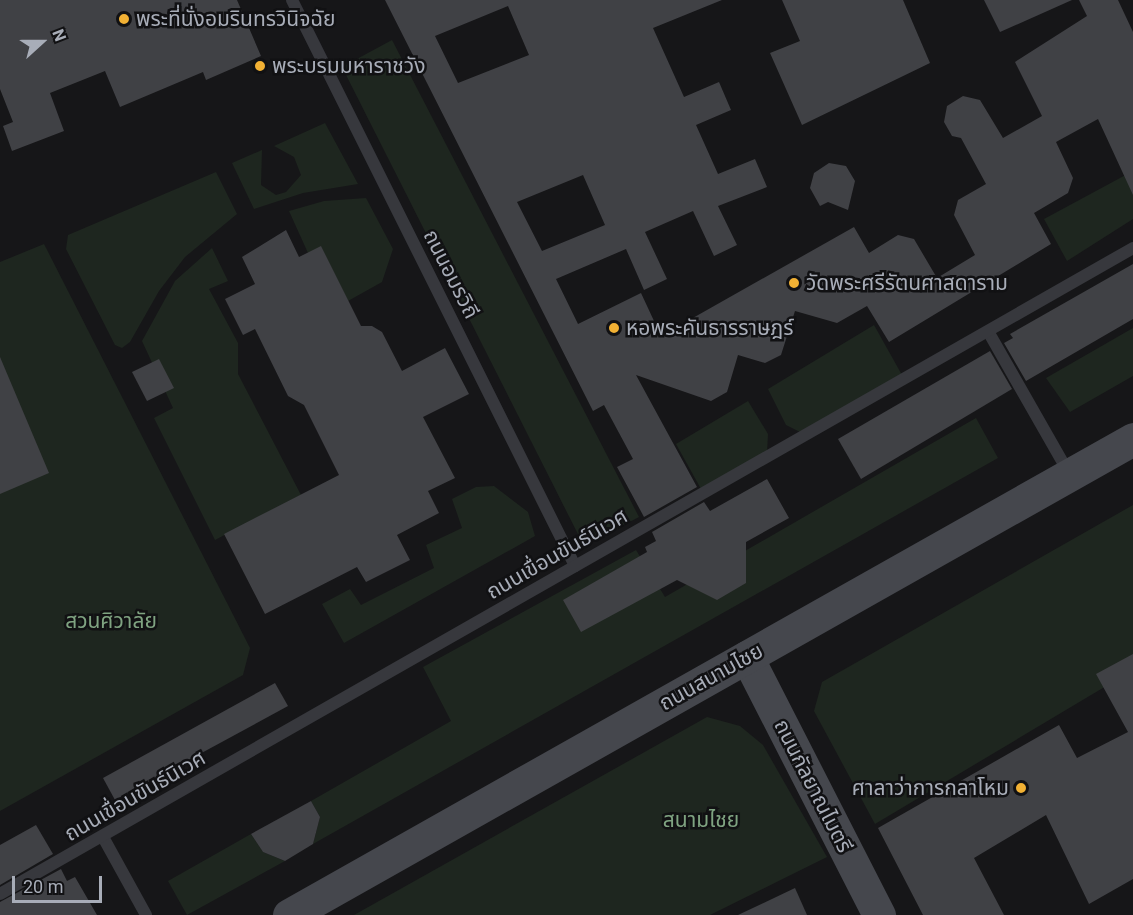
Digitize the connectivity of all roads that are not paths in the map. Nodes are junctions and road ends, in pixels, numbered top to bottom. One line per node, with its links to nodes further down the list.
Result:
1 (292, 0): 6 (lane, ถนนอมรวิถี)
2 (1133, 248): 3 (lane, ถนนเขื่อนขันธ์นิเวศ)
3 (989, 333): 5 (lane); 6 (lane, ถนนเขื่อนขันธ์นิเวศ)
4 (1133, 439): 5 (main road, ถนนสนามไชย)
5 (1070, 475): 7 (main road, ถนนสนามไชย)
6 (575, 566): 8 (lane, ถนนเขื่อนขันธ์นิเวศ)
7 (747, 657): 11 (main road, ถนนสนามไชย); 12 (main road, ถนนกัลยาณไมตรี)
8 (103, 837): 9 (lane, ถนนเขื่อนขันธ์นิเวศ); 10 (lane)
9 (0, 894)
10 (146, 915)
11 (289, 915)
12 (879, 915)

